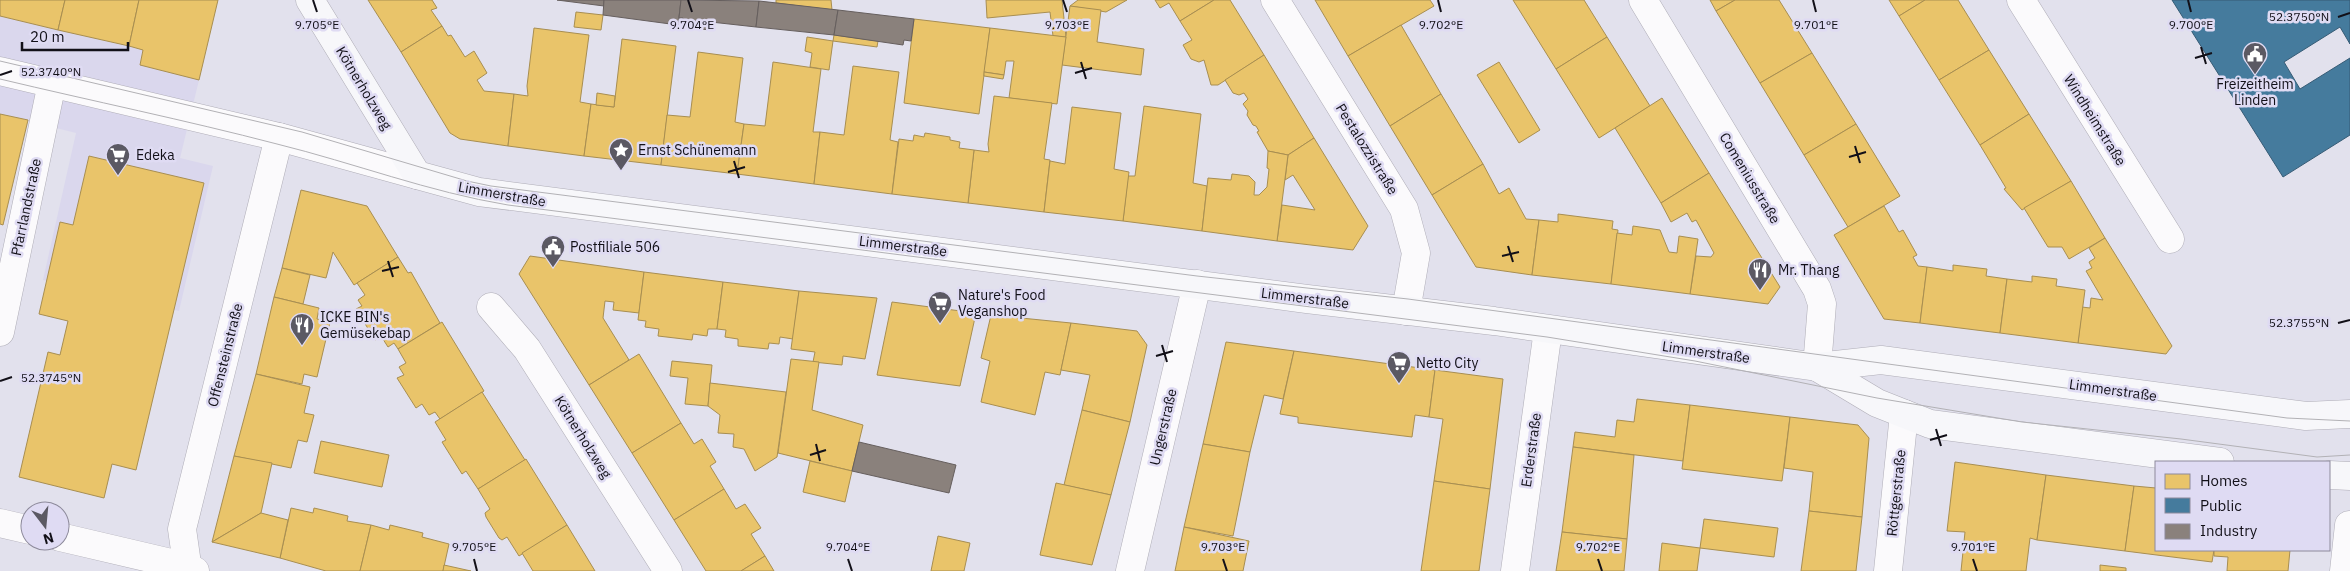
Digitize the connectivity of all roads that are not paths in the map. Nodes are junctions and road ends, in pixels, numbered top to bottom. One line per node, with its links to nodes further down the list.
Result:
1 (310, 0): 8 (street, Kötnerholzweg)
2 (1275, 0): 12 (street, Pestalozzistraße)
3 (1643, 0): 15 (street, Comeniusstraße)
4 (2021, 0): 9 (street, Windheimstraße)
5 (0, 71): 6 (street, Limmerstraße)
6 (52, 83): 7 (street, Limmerstraße); 14 (street, Pfarrlandstraße)
7 (289, 139): 8 (street, Limmerstraße); 25 (street, Offensteinstraße)
8 (417, 175): 10 (street, Limmerstraße)
9 (2170, 239)
10 (1197, 284): 12 (street, Limmerstraße); 27 (street, Ungerstraße)
11 (491, 308): 26 (street, Kötnerholzweg)
12 (1406, 311): 13 (street, Limmerstraße)
13 (1548, 330): 15 (street, Limmerstraße); 28 (street, Erderstraße)
14 (0, 332)
15 (1817, 367): 16 (street, Limmerstraße); 17 (street, Limmerstraße)
16 (1904, 414): 18 (street, Limmerstraße); 29 (street, Röttgerstraße)
17 (2350, 414)
18 (2212, 461)
19 (2330, 475): 20 (street)
20 (2350, 476)
21 (0, 523): 23 (street)
22 (2349, 525): 30 (street)
23 (20, 528)
24 (70, 540): 25 (street)
25 (190, 570)
26 (668, 571)
27 (1130, 571)
28 (1515, 571)
29 (1888, 571)
30 (2344, 571)

